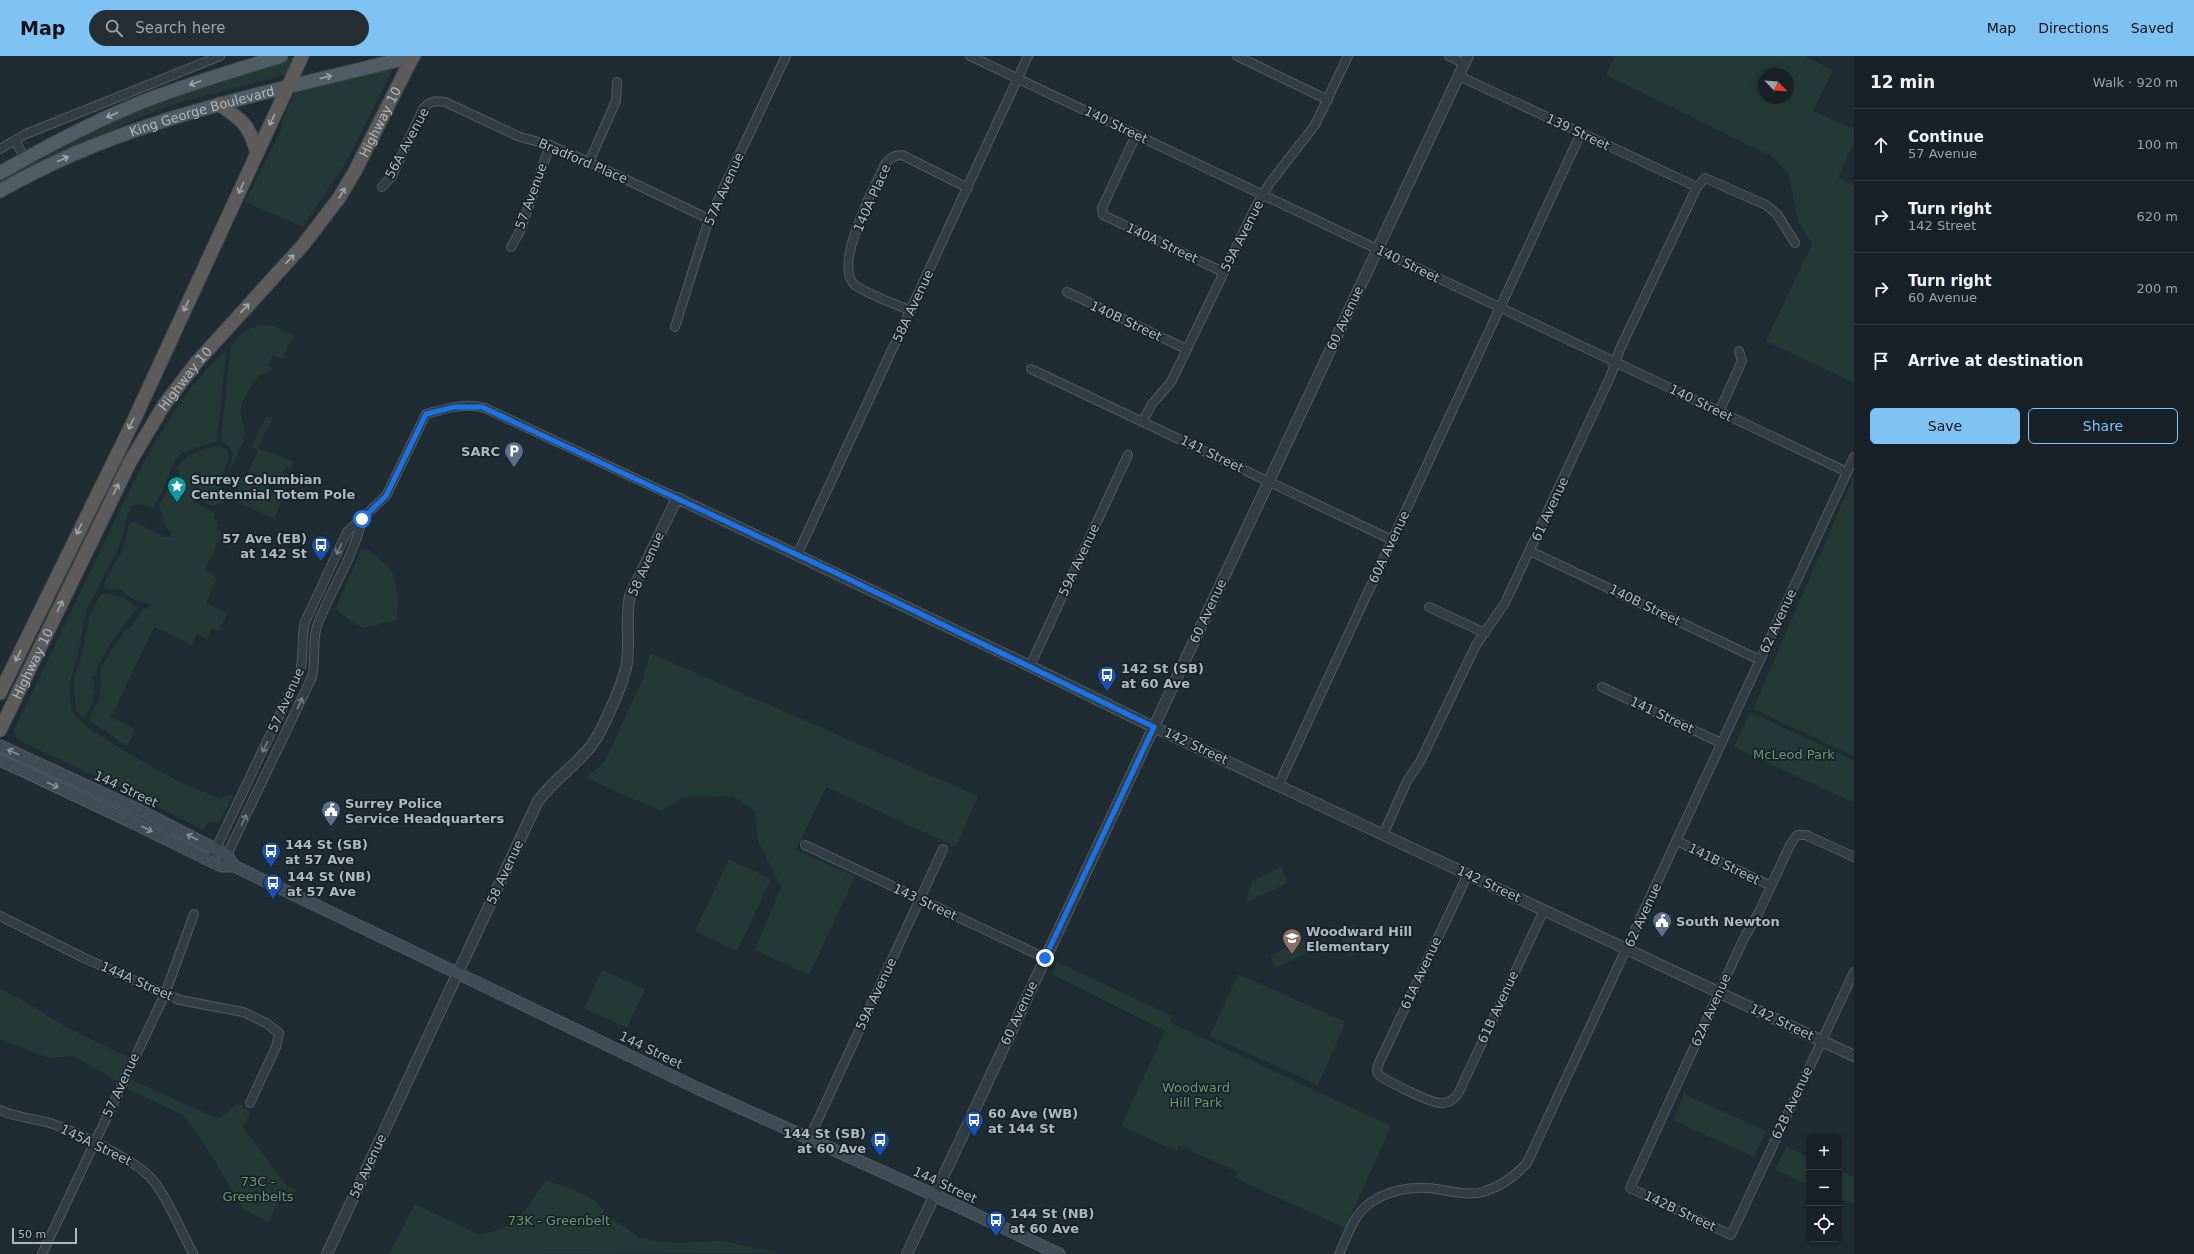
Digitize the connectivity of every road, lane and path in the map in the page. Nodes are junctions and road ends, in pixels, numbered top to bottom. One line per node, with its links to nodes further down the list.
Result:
1 (220, 56): 21 (street)
2 (281, 56): 25 (main road, King George Boulevard, one-way to 25)
3 (302, 56): 15 (highway, Highway 10)
4 (413, 56): 15 (main road, King George Boulevard, one-way to 4); 65 (highway, Highway 10, one-way to 4)
5 (786, 56): 33 (street, 57A Avenue)
6 (970, 56): 13 (street, 140 Street)
7 (1028, 56): 13 (street, 58A Avenue)
8 (1237, 56): 16 (street)
9 (1348, 56): 16 (street, 59A Avenue)
10 (1449, 56): 11 (street)
11 (1466, 60): 12 (street, 60 Avenue)
12 (1459, 76): 19 (street, 139 Street); 36 (street, 60 Avenue)
13 (1018, 79): 20 (street, 140 Street); 30 (street, 58A Avenue)
14 (617, 82): 26 (street)
15 (288, 86): 18 (main road, King George Boulevard); 24 (highway, Highway 10, one-way to 24)
16 (1328, 100): 32 (street, 59A Avenue)
17 (432, 101): 22 (street, Bradford Place); 28 (street, 56A Avenue)
18 (219, 104): 24 (highway); 31 (main road, King George Boulevard, one-way to 18)
19 (1581, 133): 29 (street, 139 Street); 39 (street, 60A Avenue)
20 (1136, 135): 32 (street, 140 Street); 37 (street, 140A Street)
21 (15, 140): 23 (street); 25 (street)
22 (550, 144): 26 (street, Bradford Place); 35 (street, 57 Avenue)
23 (0, 148)
24 (257, 153): 63 (highway, Highway 10, one-way to 63)
25 (25, 159): 27 (main road, King George Boulevard)
26 (589, 162): 33 (street, Bradford Place)
27 (0, 173)
28 (382, 187)
29 (1697, 187): 34 (street, 61 Avenue); 44 (street, 61 Avenue)
30 (968, 188): 40 (street, 58A Avenue); 40 (street, 140A Place)
31 (0, 191)
32 (1263, 195): 36 (street, 140 Street); 37 (street, 59A Avenue)
33 (709, 219): 41 (street, 57A Avenue)
34 (1795, 243)
35 (511, 247)
36 (1378, 249): 39 (street, 140 Street); 52 (street, 60 Avenue)
37 (1224, 272): 42 (street, 59A Avenue)
38 (1067, 292): 42 (street, 140B Street)
39 (1500, 308): 44 (street, 140 Street); 55 (street, 60A Avenue)
40 (910, 312): 57 (street, 58A Avenue)
41 (675, 327)
42 (1186, 349): 48 (street, 59A Avenue)
43 (1739, 351): 46 (street)
44 (1616, 362): 46 (street, 140 Street); 56 (street, 61 Avenue)
45 (1031, 369): 48 (street, 141 Street)
46 (1720, 412): 51 (street, 140 Street)
47 (426, 414): 53 (street, 142 Street); 54 (street, 57 Avenue)
48 (1143, 421): 52 (street, 141 Street)
49 (1128, 455): 61 (street, 59A Avenue)
50 (1854, 457): 51 (street, 62 Avenue)
51 (1847, 472): 60 (street, 62 Avenue)
52 (1269, 481): 55 (street, 141 Street); 64 (street, 60 Avenue)
53 (677, 498): 57 (street, 142 Street); 89 (street, 58 Avenue)
54 (362, 519): 73 (street, 57 Avenue, one-way to 73); 75 (street, 57 Avenue, one-way to 54)
55 (1392, 540): 69 (street, 60A Avenue)
56 (1530, 551): 59 (street, 61 Avenue); 60 (street, 140B Street)
57 (797, 555): 61 (street, 142 Street)
58 (1429, 607): 59 (street)
59 (1484, 633): 70 (street, 61 Avenue)
60 (1760, 660): 66 (street, 62 Avenue)
61 (1030, 666): 64 (street, 142 Street)
62 (1602, 687): 66 (street, 141 Street)
63 (0, 693)
64 (1154, 727): 69 (street, 142 Street); 87 (street, 60 Avenue)
65 (0, 730)
66 (1721, 743): 71 (street, 62 Avenue)
67 (0, 746): 73 (main road, 144 Street, one-way to 67)
68 (0, 760): 77 (main road, 144 Street, one-way to 77)
69 (1278, 786): 70 (street, 142 Street)
70 (1383, 835): 80 (street, 142 Street)
71 (1677, 841): 81 (street, 141B Street); 86 (street, 62 Avenue)
72 (805, 845): 82 (street, 143 Street)
73 (216, 849): 75 (main road, 144 Street); 77 (street, 57 Avenue)
74 (943, 849): 82 (street, 59A Avenue)
75 (227, 855): 78 (street, 57 Avenue); 79 (main road, 144 Street)
76 (1854, 857): 81 (street, 62A Avenue)
77 (210, 861): 78 (main road, 144 Street)
78 (221, 866): 79 (main road, 144 Street)
79 (234, 866): 89 (main road, 144 Street)
80 (1468, 874): 83 (street, 142 Street); 94 (street, 61A Avenue)
81 (1771, 886): 90 (street, 62A Avenue)
82 (919, 899): 87 (street, 143 Street); 97 (street, 59A Avenue)
83 (1544, 910): 86 (street, 142 Street); 94 (street, 61B Avenue)
84 (194, 914): 91 (street, 57 Avenue)
85 (0, 916): 91 (street, 144A Street)
86 (1627, 949): 90 (street, 142 Street); 107 (street, 62 Avenue)
87 (1045, 958): 100 (street, 60 Avenue)
88 (1854, 972): 92 (street, 62B Avenue)
89 (457, 973): 97 (main road, 144 Street); 104 (street, 58 Avenue)
90 (1719, 993): 92 (street, 142 Street); 99 (street, 62A Avenue)
91 (165, 994): 95 (street, 144A Street); 98 (street, 57 Avenue)
92 (1822, 1041): 93 (street, 142 Street); 101 (street, 62B Avenue)
93 (1854, 1056)
94 (1449, 1102)
95 (250, 1103)
96 (0, 1110): 98 (street, 145A Street)
97 (809, 1139): 100 (main road, 144 Street)
98 (94, 1143): 102 (street, 145A Street); 103 (street, 57 Avenue)
99 (1630, 1188): 101 (street, 142B Street)
100 (934, 1195): 105 (street, 60 Avenue); 106 (main road, 144 Street)
101 (1731, 1235)
102 (193, 1253)
103 (42, 1254)
104 (327, 1254)
105 (907, 1254)
106 (1059, 1254)
107 (1339, 1254)

